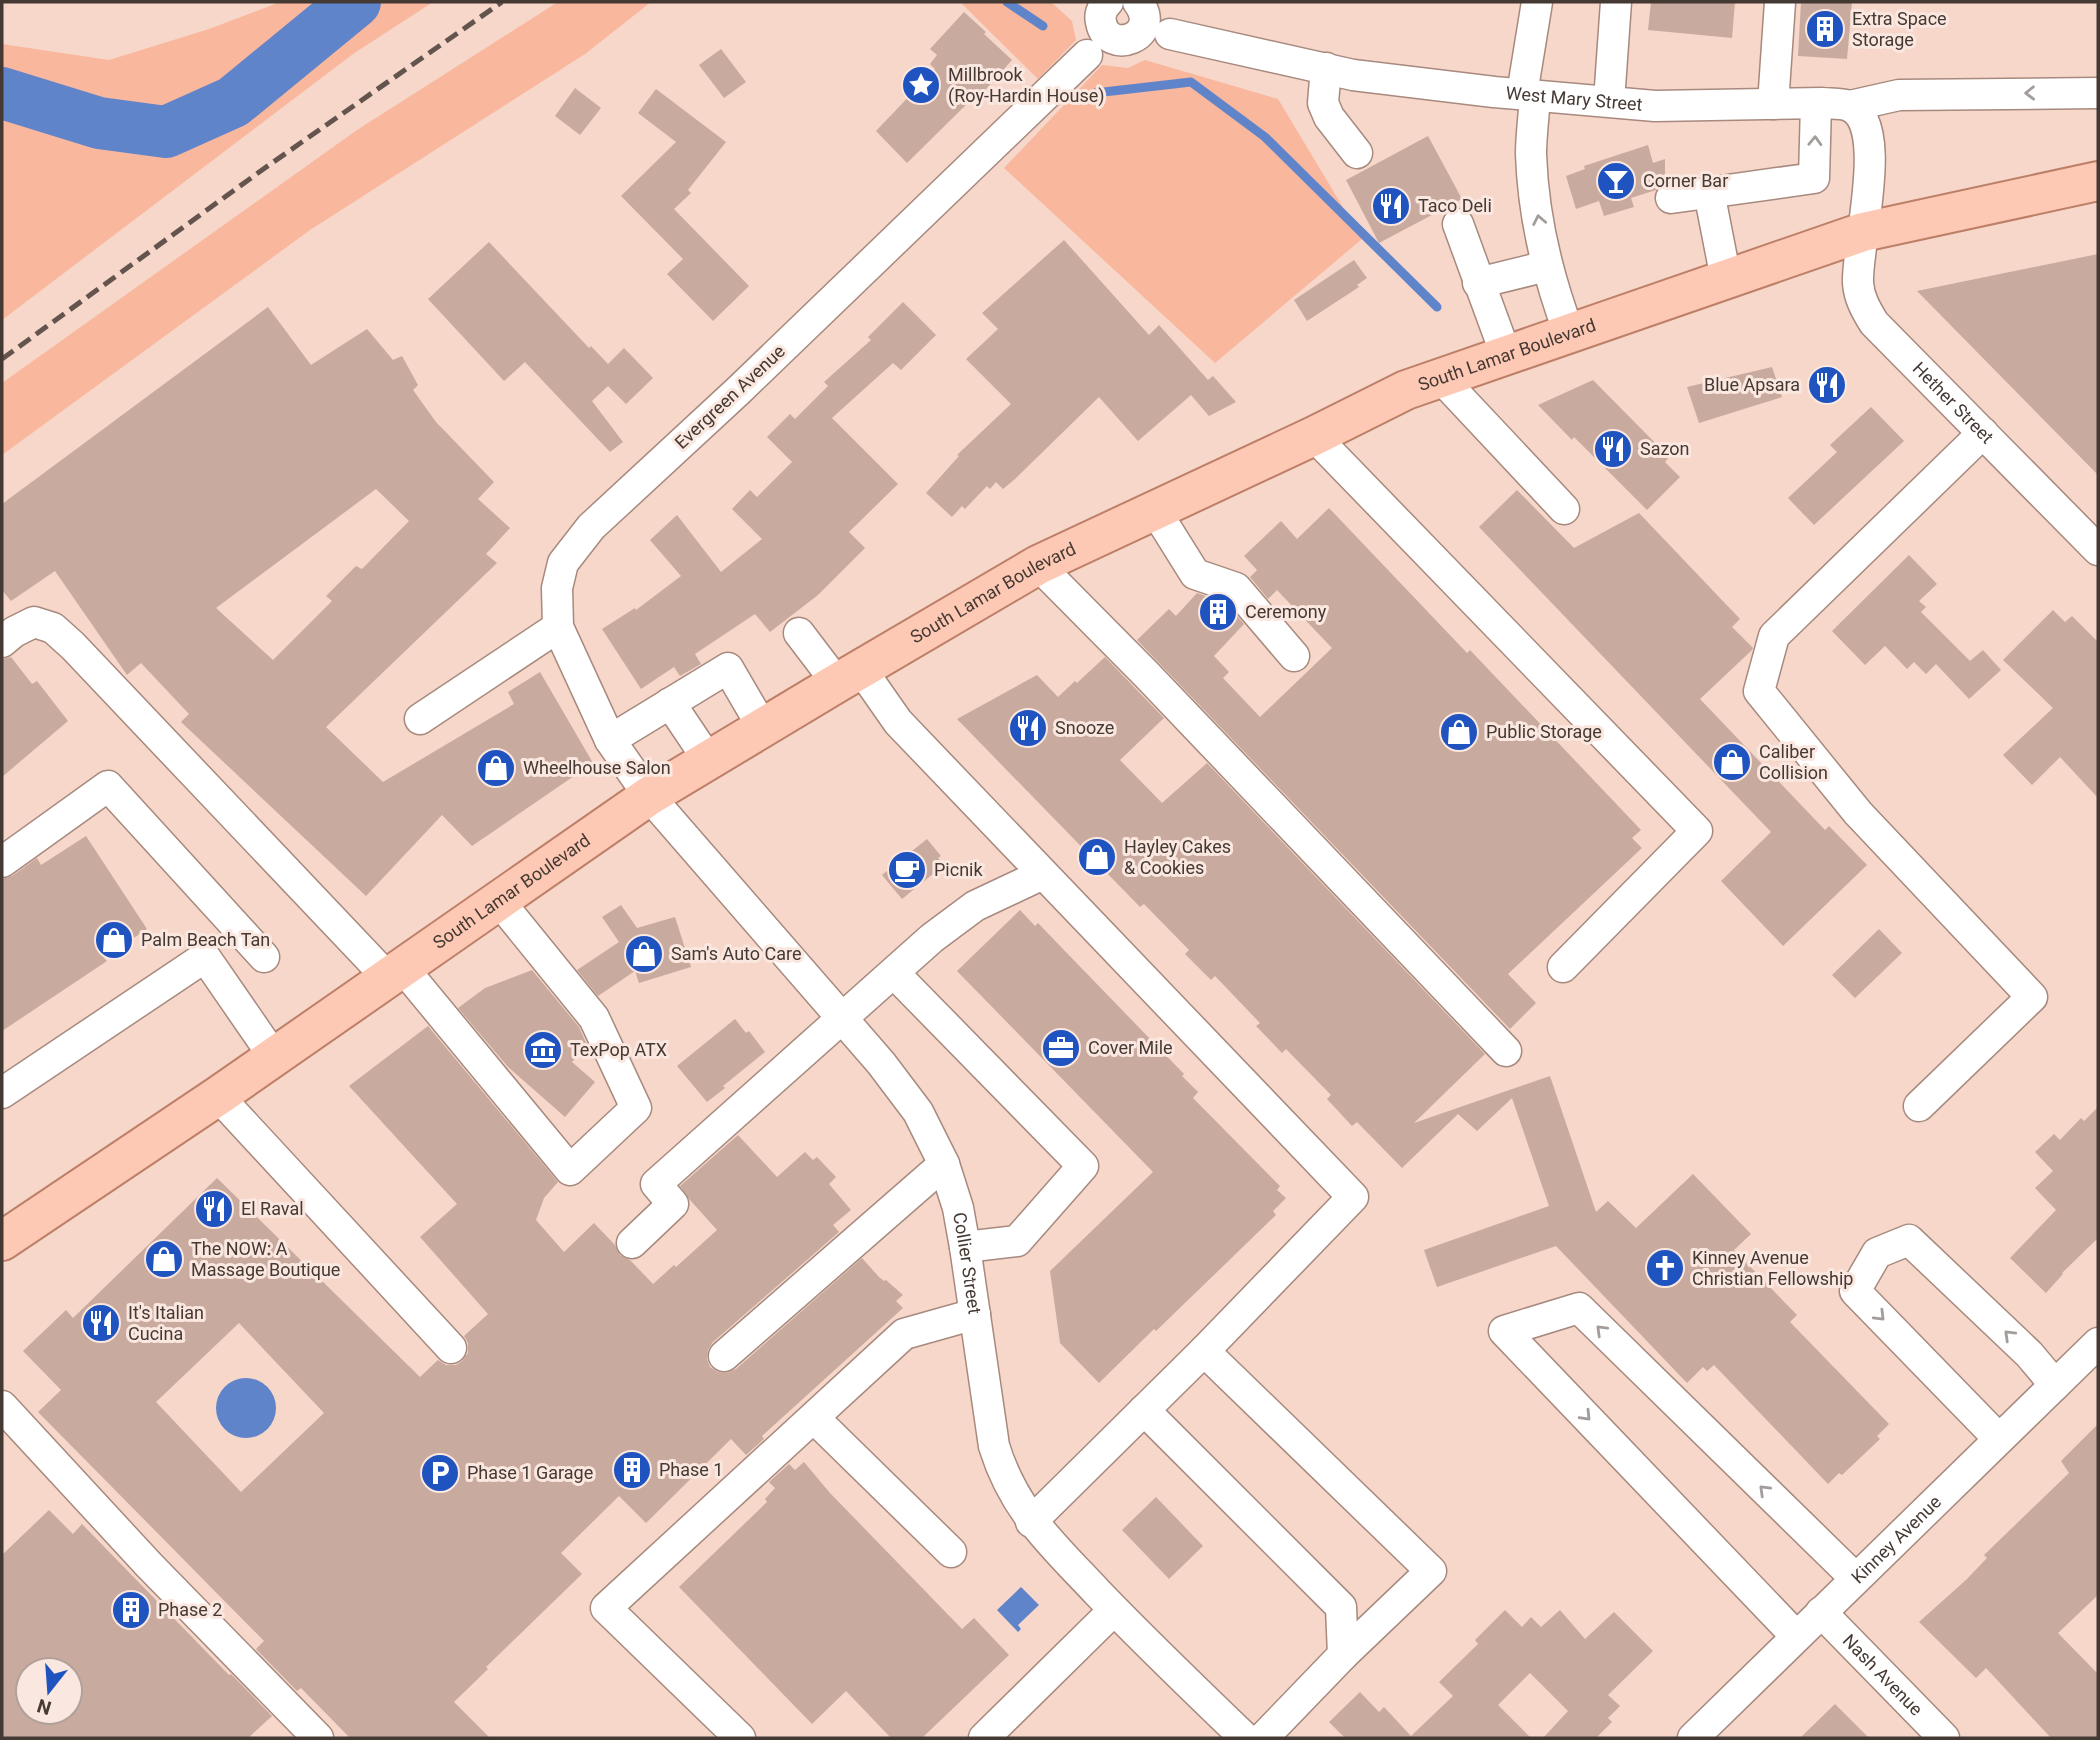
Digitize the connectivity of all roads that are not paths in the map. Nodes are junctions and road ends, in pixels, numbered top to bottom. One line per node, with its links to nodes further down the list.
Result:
1 (1537, 2): 7 (street)
2 (1616, 2): 8 (street)
3 (1780, 2): 9 (street)
4 (1119, 16): 5 (street, West Mary Street); 30 (street, Evergreen Avenue)
5 (1326, 68): 7 (street, West Mary Street); 12 (street)
6 (2098, 93): 11 (street, West Mary Street, one-way to 11)
7 (1529, 95): 8 (street, West Mary Street); 18 (street, one-way to 7)
8 (1609, 101): 9 (street, West Mary Street)
9 (1773, 104): 10 (street, West Mary Street)
10 (1816, 104): 11 (street, West Mary Street); 14 (street, one-way to 10)
11 (1850, 106): 17 (street)
12 (1357, 153)
13 (2098, 181): 17 (main road, South Lamar Boulevard)
14 (1709, 192): 15 (street); 19 (street)
15 (1671, 198)
16 (1458, 224): 20 (street)
17 (1863, 232): 19 (main road, South Lamar Boulevard); 24 (street, Hether Street)
18 (1547, 266): 20 (street); 21 (street)
19 (1726, 279): 21 (main road, South Lamar Boulevard)
20 (1478, 284): 22 (street)
21 (1569, 333): 22 (main road, South Lamar Boulevard)
22 (1506, 355): 23 (main road, South Lamar Boulevard)
23 (1441, 378): 25 (main road, South Lamar Boulevard); 26 (street)
24 (1983, 433): 28 (street, Hether Street); 55 (street)
25 (1314, 436): 27 (main road, South Lamar Boulevard); 47 (street)
26 (1564, 509)
27 (1155, 510): 29 (main road, South Lamar Boulevard); 33 (street)
28 (2098, 550)
29 (1038, 565): 34 (main road, South Lamar Boulevard); 51 (street)
30 (558, 626): 36 (street); 38 (street, Evergreen Avenue)
31 (799, 633): 34 (street)
32 (2, 642): 48 (street)
33 (1294, 656)
34 (849, 676): 37 (main road, South Lamar Boulevard); 42 (street)
35 (670, 703): 37 (street); 38 (street); 39 (street)
36 (420, 719)
37 (763, 728): 39 (main road, South Lamar Boulevard)
38 (610, 740): 40 (street, Evergreen Avenue)
39 (709, 761): 40 (main road, South Lamar Boulevard)
40 (649, 796): 43 (main road, South Lamar Boulevard); 50 (street, Collier Street)
41 (2, 862): 44 (street)
42 (1043, 874): 49 (street); 63 (street)
43 (499, 901): 48 (main road, South Lamar Boulevard); 48 (street)
44 (241, 933): 45 (street); 46 (street)
45 (205, 957): 52 (street); 53 (street)
46 (264, 957)
47 (1563, 967)
48 (396, 973): 52 (main road, South Lamar Boulevard)
49 (894, 973): 50 (street); 59 (street)
50 (842, 1017): 56 (street, Collier Street); 58 (street)
51 (1506, 1051)
52 (274, 1057): 54 (main road, South Lamar Boulevard)
53 (2, 1093)
54 (218, 1096): 57 (main road, South Lamar Boulevard); 62 (street)
55 (1919, 1106)
56 (944, 1164): 59 (street, Collier Street); 64 (street)
57 (2, 1241)
58 (632, 1243)
59 (965, 1247): 60 (street, Collier Street)
60 (975, 1314): 68 (street); 70 (street, Collier Street)
61 (2098, 1343): 65 (street, Kinney Avenue)
62 (451, 1348)
63 (1204, 1351): 67 (street); 76 (street)
64 (724, 1356)
65 (2055, 1385): 69 (street, Kinney Avenue); 69 (street, one-way to 69)
66 (2, 1406): 77 (street)
67 (1144, 1410): 70 (street); 76 (street)
68 (814, 1418): 71 (street); 78 (street)
69 (1999, 1439): 72 (street, Kinney Avenue)
70 (1031, 1522): 73 (street, Collier Street)
71 (951, 1552)
72 (1855, 1578): 74 (street, Kinney Avenue); 75 (street, one-way to 75)
73 (1114, 1610): 79 (street); 80 (street, Collier Street)
74 (1821, 1612): 75 (street, Kinney Avenue); 83 (street, Nash Avenue)
75 (1796, 1636): 82 (street, Kinney Avenue)
76 (1343, 1655): 81 (street)
77 (318, 1738)
78 (740, 1738)
79 (984, 1738)
80 (1245, 1738)
81 (1263, 1738)
82 (1693, 1738)
83 (1944, 1738)

